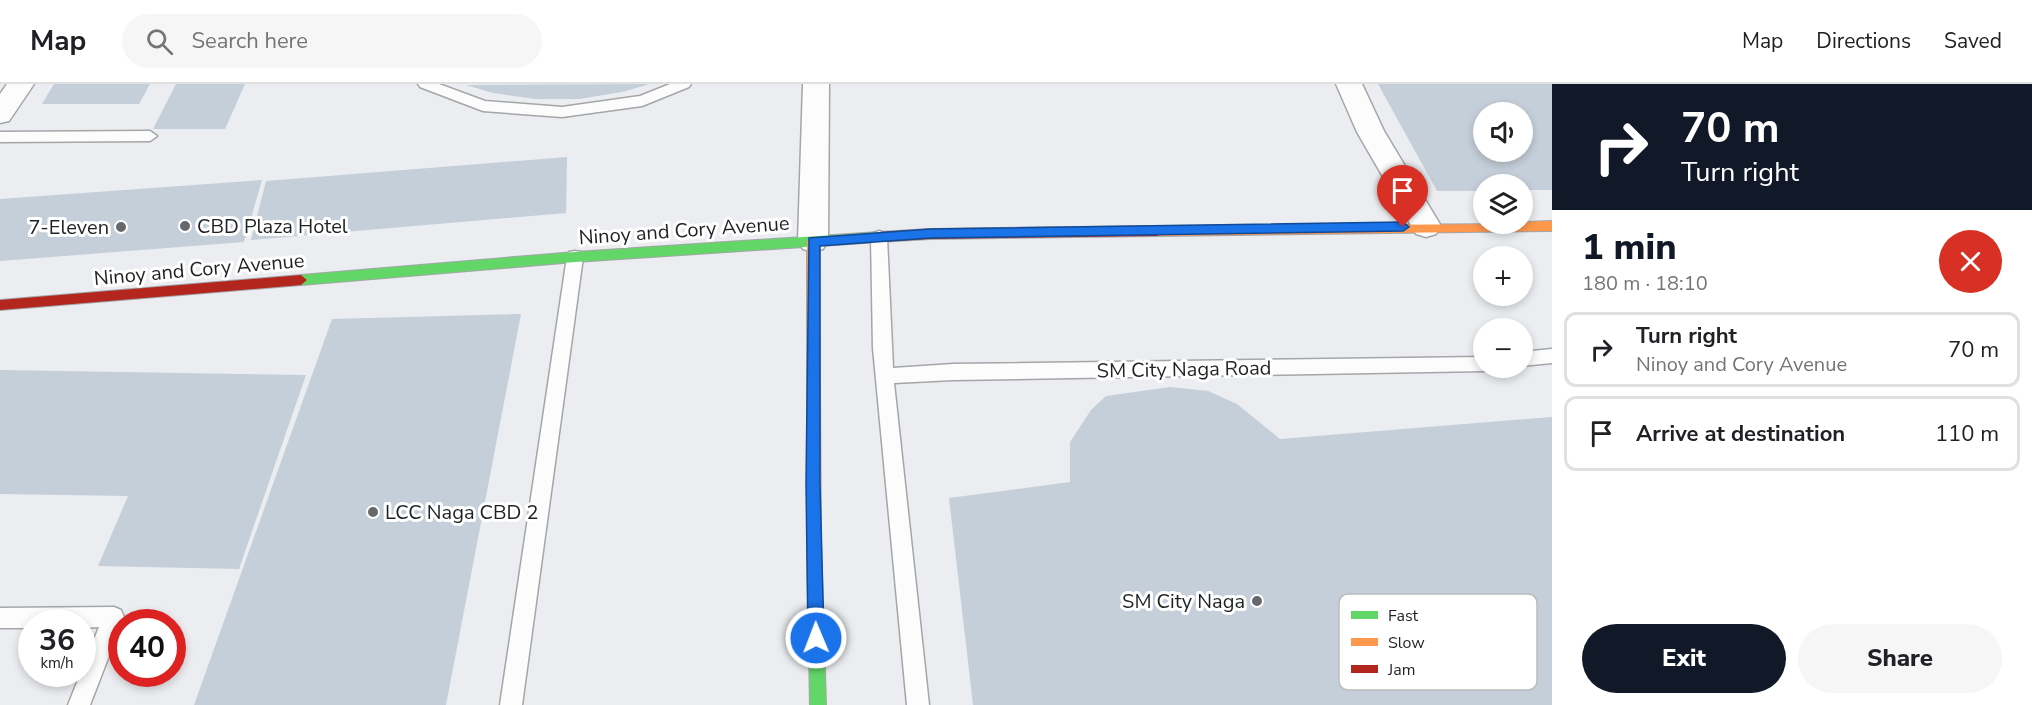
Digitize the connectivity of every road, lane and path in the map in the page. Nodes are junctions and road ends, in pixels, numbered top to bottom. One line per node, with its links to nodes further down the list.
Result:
1 (21, 84): 6 (street)
2 (425, 84): 3 (lane)
3 (684, 84)
4 (816, 84): 12 (street)
5 (1349, 84): 9 (street)
6 (0, 114)
7 (150, 135): 8 (lane)
8 (0, 137)
9 (1426, 226): 10 (main road, Ninoy and Cory Avenue); 11 (main road, Ninoy and Cory Avenue)
10 (1552, 226)
11 (879, 237): 12 (main road, Ninoy and Cory Avenue); 18 (lane)
12 (813, 241): 13 (main road, Ninoy and Cory Avenue); 22 (main road)
13 (575, 257): 14 (main road, Ninoy and Cory Avenue); 21 (lane)
14 (0, 305)
15 (1552, 356): 16 (lane)
16 (1533, 358)
17 (1473, 364): 18 (lane, SM City Naga Road)
18 (885, 376): 23 (lane)
19 (0, 618): 20 (lane)
20 (79, 705)
21 (511, 705)
22 (818, 705)
23 (918, 705)

